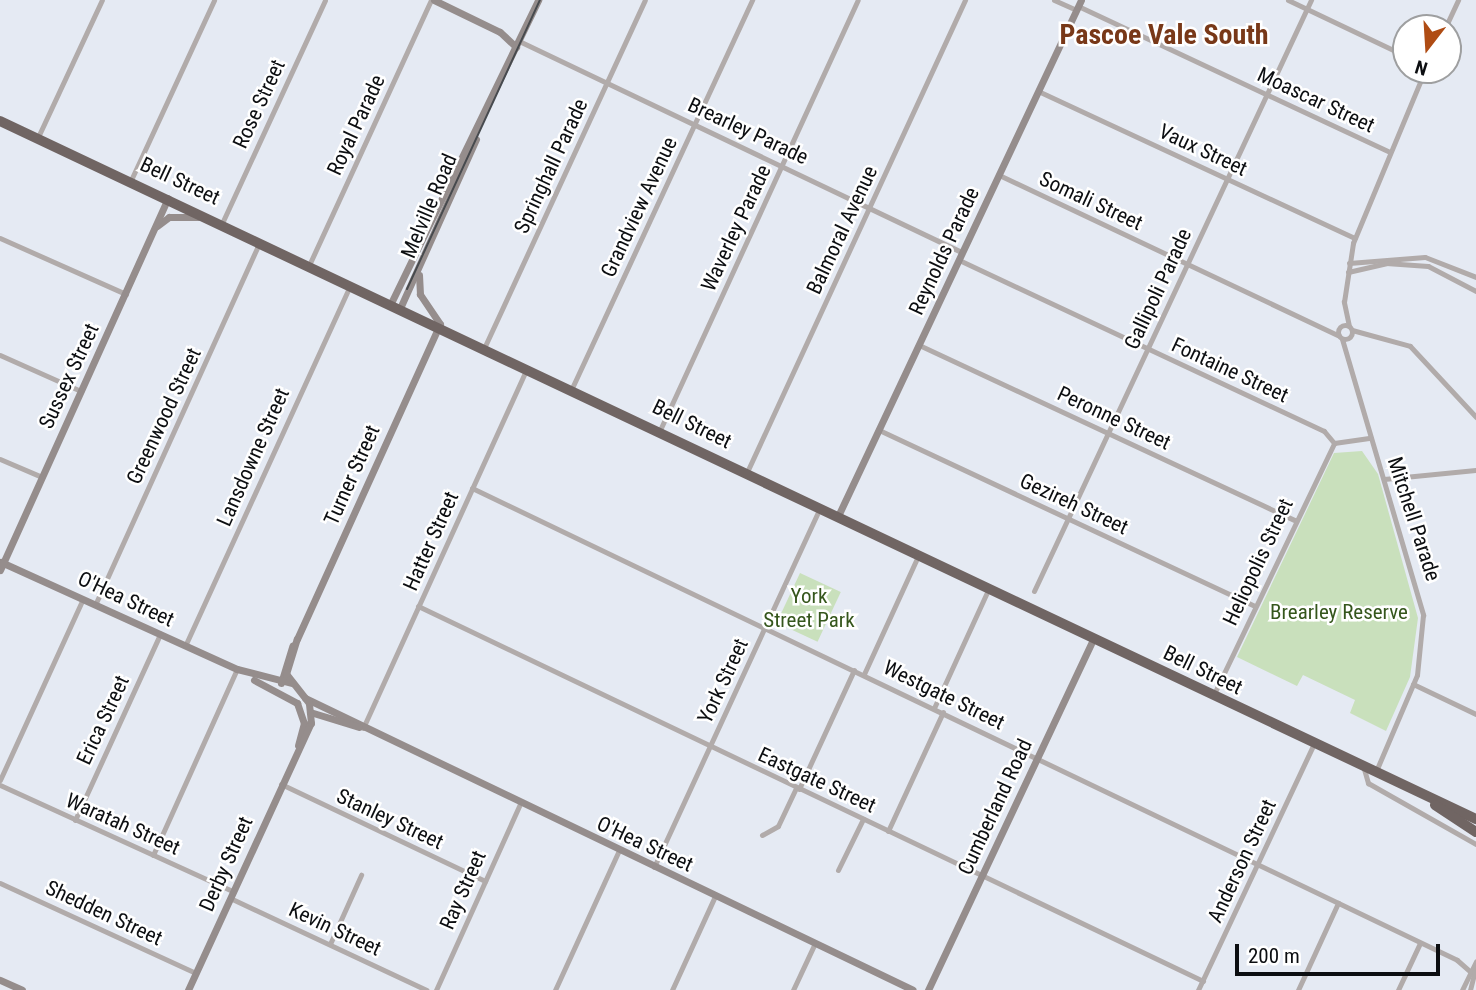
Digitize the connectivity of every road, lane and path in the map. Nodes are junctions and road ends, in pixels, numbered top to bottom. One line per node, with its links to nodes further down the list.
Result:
1 (102, 0): 25 (street)
2 (214, 0): 30 (street)
3 (325, 0): 33 (street, Rose Street)
4 (432, 0): 15 (street, Brearley Parade); 39 (street, Royal Parade)
5 (538, 0): 16 (street, Melville Road)
6 (645, 0): 18 (street, Springhall Parade)
7 (752, 0): 24 (street, Grandview Avenue)
8 (858, 0): 27 (street, Waverley Parade)
9 (965, 0): 32 (street, Balmoral Avenue)
10 (1054, 0): 13 (street, Moascar Street)
11 (1287, 0): 14 (street)
12 (1311, 0): 14 (street, Gallipoli Parade)
13 (1078, 5): 20 (street, Reynolds Parade); 21 (street, Moascar Street)
14 (1306, 9): 17 (street); 21 (street, Gallipoli Parade)
15 (500, 32): 16 (street, Brearley Parade); 16 (street, Brearley Parade)
16 (519, 41): 18 (street, Brearley Parade); 22 (street, Melville Road)
17 (1392, 49)
18 (607, 83): 24 (street, Brearley Parade); 56 (street, Springhall Parade)
19 (1419, 84): 26 (street)
20 (1038, 91): 28 (street, Reynolds Parade); 29 (street, Vaux Street)
21 (1267, 94): 26 (street, Moascar Street); 29 (street, Gallipoli Parade)
22 (484, 118): 43 (street, Melville Road); 48 (street, Melville Road)
23 (0, 121): 25 (highway, Bell Street)
24 (694, 124): 27 (street, Brearley Parade); 61 (street, Grandview Avenue)
25 (38, 137): 30 (highway, Bell Street)
26 (1388, 151): 36 (street)
27 (782, 166): 32 (street, Brearley Parade); 64 (street, Waverley Parade)
28 (999, 175): 38 (street, Reynolds Parade); 40 (street, Somali Street)
29 (1227, 179): 36 (street, Vaux Street); 40 (street, Gallipoli Parade)
30 (131, 180): 31 (highway, Bell Street)
31 (169, 197): 33 (highway, Bell Street); 34 (street, Sussex Street)
32 (869, 208): 38 (street, Brearley Parade); 71 (street, Balmoral Avenue)
33 (223, 222): 34 (street); 37 (highway, Bell Street)
34 (152, 232): 47 (street, Sussex Street)
35 (0, 238): 47 (street)
36 (1354, 238): 41 (street)
37 (261, 240): 39 (highway, Bell Street); 84 (street, Greenwood Street)
38 (961, 256): 55 (street, Reynolds Parade); 57 (street, Fontaine Street)
39 (310, 263): 45 (highway, Bell Street)
40 (1187, 264): 51 (street, Somali Street); 57 (street, Gallipoli Parade)
41 (1349, 264): 42 (street); 44 (street)
42 (1348, 272): 46 (street); 49 (street)
43 (419, 275): 48 (street, Melville Road); 50 (street)
44 (1476, 277)
45 (352, 283): 48 (highway, Bell Street); 91 (street, Lansdowne Street)
46 (1476, 291)
47 (126, 294): 62 (street, Sussex Street)
48 (396, 304): 50 (highway, Bell Street)
49 (1344, 314): 52 (street); 53 (street)
50 (440, 324): 56 (highway, Bell Street); 89 (street, Turner Street)
51 (1322, 327): 52 (street, Somali Street); 54 (street, Somali Street)
52 (1340, 328): 53 (street, Somali Street); 54 (street)
53 (1350, 333): 54 (street); 58 (street, Mitchell Parade); 63 (street)
54 (1340, 338): 58 (street, Mitchell Parade)
55 (919, 345): 65 (street, Reynolds Parade); 66 (street, Peronne Street)
56 (485, 346): 60 (highway, Bell Street)
57 (1148, 349): 66 (street, Gallipoli Parade); 68 (street, Fontaine Street)
58 (1347, 352): 67 (street, Mitchell Parade)
59 (0, 355): 62 (street)
60 (528, 367): 61 (highway, Bell Street); 74 (street, Hatter Street)
61 (572, 388): 64 (highway, Bell Street)
62 (81, 391): 72 (street, Sussex Street)
63 (1476, 417)
64 (660, 430): 71 (highway, Bell Street)
65 (879, 430): 76 (street, Reynolds Parade); 77 (street, Gezireh Street)
66 (1108, 433): 77 (street, Gallipoli Parade); 78 (street, Peronne Street)
67 (1371, 438): 68 (street); 73 (street, Mitchell Parade)
68 (1334, 443): 78 (street, Heliopolis Street)
69 (0, 458): 72 (street)
70 (1476, 470): 73 (street)
71 (747, 472): 75 (highway, Bell Street)
72 (42, 477): 80 (street, Sussex Street)
73 (1384, 479): 97 (street, Mitchell Parade)
74 (472, 488): 85 (street, Hatter Street); 87 (street, Westgate Street)
75 (820, 507): 76 (highway, Bell Street); 87 (street, York Street)
76 (838, 516): 79 (highway, Bell Street)
77 (1068, 518): 82 (street, Gallipoli Parade); 86 (street, Gezireh Street)
78 (1295, 520): 86 (street, Heliopolis Street)
79 (919, 554): 81 (highway, Bell Street); 94 (street)
80 (1, 565): 83 (street, O'Hea Street)
81 (989, 589): 90 (highway, Bell Street); 102 (street)
82 (1034, 591)
83 (83, 599): 84 (street, O'Hea Street); 113 (street)
84 (95, 605): 88 (street, O'Hea Street)
85 (418, 606): 106 (street, Hatter Street); 108 (street, Eastgate Street)
86 (1255, 606): 99 (street, Heliopolis Street)
87 (765, 627): 93 (street, Westgate Street); 108 (street, York Street)
88 (160, 634): 91 (street, O'Hea Street); 120 (street, Erica Street)
89 (297, 639): 95 (street, Turner Street); 96 (street, Turner Street)
90 (1093, 639): 99 (highway, Bell Street); 110 (street, Cumberland Road)
91 (185, 646): 92 (street, O'Hea Street)
92 (237, 670): 95 (street, O'Hea Street); 98 (street, O'Hea Street); 127 (street)
93 (854, 670): 94 (street, Westgate Street); 116 (street)
94 (864, 674): 102 (street, Westgate Street)
95 (280, 679): 96 (street, O'Hea Street); 98 (street)
96 (293, 684): 100 (street)
97 (1413, 684): 105 (street); 112 (street, Mitchell Parade)
98 (286, 694): 101 (street)
99 (1213, 696): 107 (highway, Bell Street)
100 (303, 697): 103 (street); 106 (street, O'Hea Street)
101 (297, 703): 103 (street, O'Hea Street); 109 (street, Derby Street)
102 (934, 708): 104 (street, Westgate Street)
103 (312, 712): 106 (street, O'Hea Street); 109 (street, Derby Street)
104 (943, 712): 110 (street, Westgate Street); 122 (street)
105 (1476, 714)
106 (363, 727): 118 (street, O'Hea Street)
107 (1314, 744): 111 (highway, Bell Street); 128 (street, Anderson Street)
108 (710, 746): 116 (street, Eastgate Street); 129 (street, York Street)
109 (296, 752): 114 (street, Derby Street)
110 (1037, 758): 128 (street, Westgate Street); 132 (street, Cumberland Road)
111 (1364, 769): 112 (highway, Bell Street); 125 (street, Bell Street)
112 (1375, 774): 117 (highway, Bell Street)
113 (0, 780)
114 (281, 784): 133 (street, Stanley Street); 135 (street, Derby Street)
115 (0, 785): 120 (street, Waratah Street)
116 (797, 788): 121 (street, Eastgate Street); 124 (street)
117 (1424, 797): 119 (highway, Bell Street); 123 (highway, Bell Street)
118 (520, 804): 126 (street, O'Hea Street); 133 (street, Ray Street)
119 (1476, 819)
120 (75, 820): 127 (street, Waratah Street)
121 (863, 820): 122 (street, Eastgate Street); 130 (street)
122 (888, 831): 132 (street, Eastgate Street)
123 (1476, 832)
124 (762, 835)
125 (1476, 844)
126 (619, 850): 129 (street, O'Hea Street); 150 (street)
127 (153, 855): 135 (street, Waratah Street)
128 (1258, 864): 137 (street, Westgate Street); 145 (street, Anderson Street)
129 (654, 867): 136 (street, O'Hea Street)
130 (838, 870)
131 (361, 875): 140 (street)
132 (982, 876): 145 (street, Eastgate Street); 154 (street, Cumberland Road)
133 (485, 881): 149 (street, Ray Street)
134 (0, 883): 143 (street, Shedden Street)
135 (231, 894): 140 (street, Kevin Street); 143 (street, Derby Street)
136 (715, 896): 138 (street, O'Hea Street); 151 (street)
137 (1338, 903): 139 (street, Westgate Street); 156 (street)
138 (815, 943): 152 (street); 153 (street, O'Hea Street)
139 (1420, 943): 142 (street, Westgate Street); 157 (street)
140 (330, 944): 148 (street, Kevin Street)
141 (1476, 964): 142 (street)
142 (1471, 972): 158 (street); 159 (street)
143 (196, 973): 147 (street, Derby Street)
144 (0, 980): 146 (street)
145 (1203, 981): 155 (street, Anderson Street)
146 (22, 990)
147 (189, 990)
148 (426, 990)
149 (436, 990)
150 (555, 990)
151 (671, 990)
152 (793, 990)
153 (913, 990)
154 (928, 990)
155 (1198, 990)
156 (1298, 990)
157 (1398, 990)
158 (1462, 990)
159 (1470, 990)

